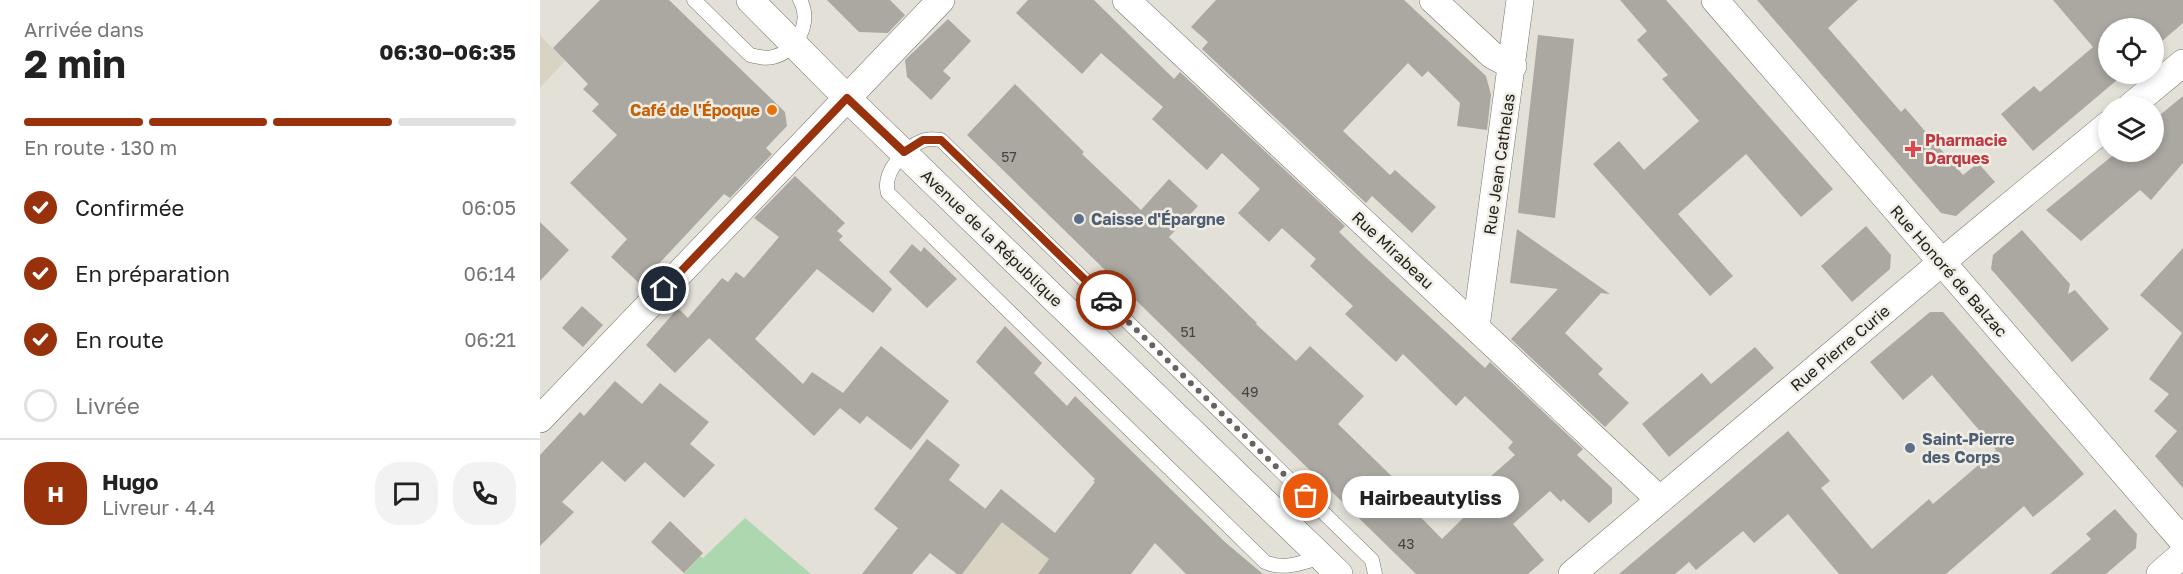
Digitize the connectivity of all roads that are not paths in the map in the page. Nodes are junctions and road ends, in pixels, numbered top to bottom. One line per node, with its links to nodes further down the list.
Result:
1 (694, 0): 9 (lane)
2 (750, 0): 9 (street, Avenue de la République)
3 (800, 0): 9 (lane)
4 (941, 0): 13 (street)
5 (1126, 0): 17 (street, Rue Mirabeau)
6 (1433, 0): 11 (street)
7 (1520, 0): 11 (street, Rue Jean Cathelas)
8 (1715, 0): 16 (street, Rue Honoré de Balzac)
9 (794, 43): 13 (street, Avenue de la République)
10 (2183, 63): 12 (street)
11 (1513, 66): 17 (street, Rue Jean Cathelas)
12 (2143, 96)
13 (847, 98): 15 (street, Avenue de la République); 18 (street)
14 (2098, 133): 16 (street, Rue Pierre Curie)
15 (904, 152): 21 (street, Avenue de la République); 21 (lane); 22 (lane)
16 (1942, 263): 19 (street, Rue Pierre Curie); 20 (street, Rue Honoré de Balzac)
17 (1476, 327): 19 (street, Rue Mirabeau)
18 (540, 419)
19 (1660, 500): 23 (street, Rue Pierre Curie)
20 (2181, 537): 24 (street)
21 (1330, 566)
22 (1375, 574)
23 (1572, 574)
24 (2160, 574)

